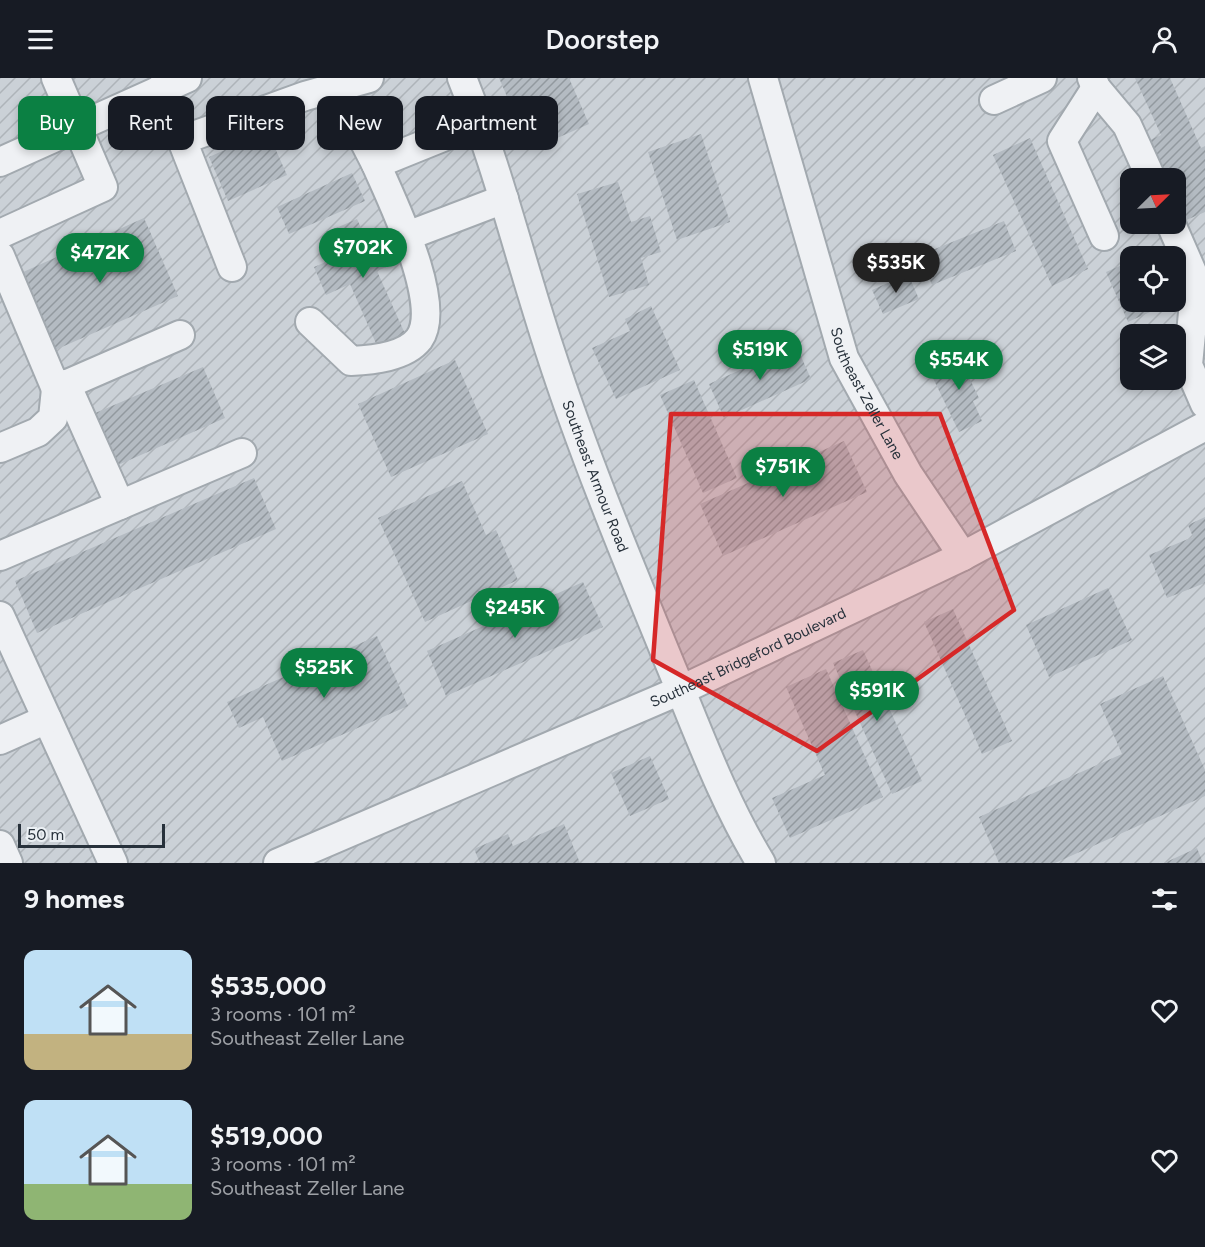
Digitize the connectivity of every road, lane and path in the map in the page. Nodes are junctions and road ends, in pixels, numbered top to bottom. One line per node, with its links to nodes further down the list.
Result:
1 (56, 78): 10 (street)
2 (187, 78): 9 (street)
3 (369, 78): 8 (street)
4 (462, 78): 12 (street, Southeast Armour Road)
5 (763, 78): 40 (street, Southeast Zeller Lane)
6 (1042, 78): 13 (street)
7 (1094, 83): 23 (street); 28 (street)
8 (337, 88): 15 (street); 22 (street)
9 (159, 90): 11 (street); 14 (street)
10 (64, 96)
11 (162, 96)
12 (469, 96)
13 (994, 100)
14 (96, 119)
15 (194, 136)
16 (415, 149): 22 (street)
17 (27, 150): 21 (street)
18 (88, 150): 25 (street)
19 (186, 150): 30 (street)
20 (489, 150): 24 (street, Southeast Armour Road)
21 (0, 162)
22 (376, 164): 27 (street)
23 (1146, 168)
24 (504, 199): 27 (street); 42 (street, Southeast Armour Road)
25 (0, 234)
26 (1175, 234): 34 (street)
27 (407, 236): 31 (street)
28 (1104, 236)
29 (0, 256): 33 (street)
30 (232, 267)
31 (310, 322)
32 (180, 334): 33 (street)
33 (61, 386): 36 (street); 38 (street)
34 (1202, 386)
35 (1205, 426): 40 (street, Southeast Bridgeford Boulevard)
36 (0, 448)
37 (242, 453): 38 (street)
38 (120, 505): 39 (street)
39 (0, 556)
40 (963, 556): 42 (street, Southeast Bridgeford Boulevard)
41 (0, 616): 43 (street)
42 (681, 690): 48 (street, Southeast Bridgeford Boulevard); 49 (street, Southeast Armour Road)
43 (47, 719): 44 (street); 47 (street)
44 (0, 740)
45 (0, 845): 46 (street)
46 (8, 863)
47 (113, 863)
48 (278, 863)
49 (761, 863)

